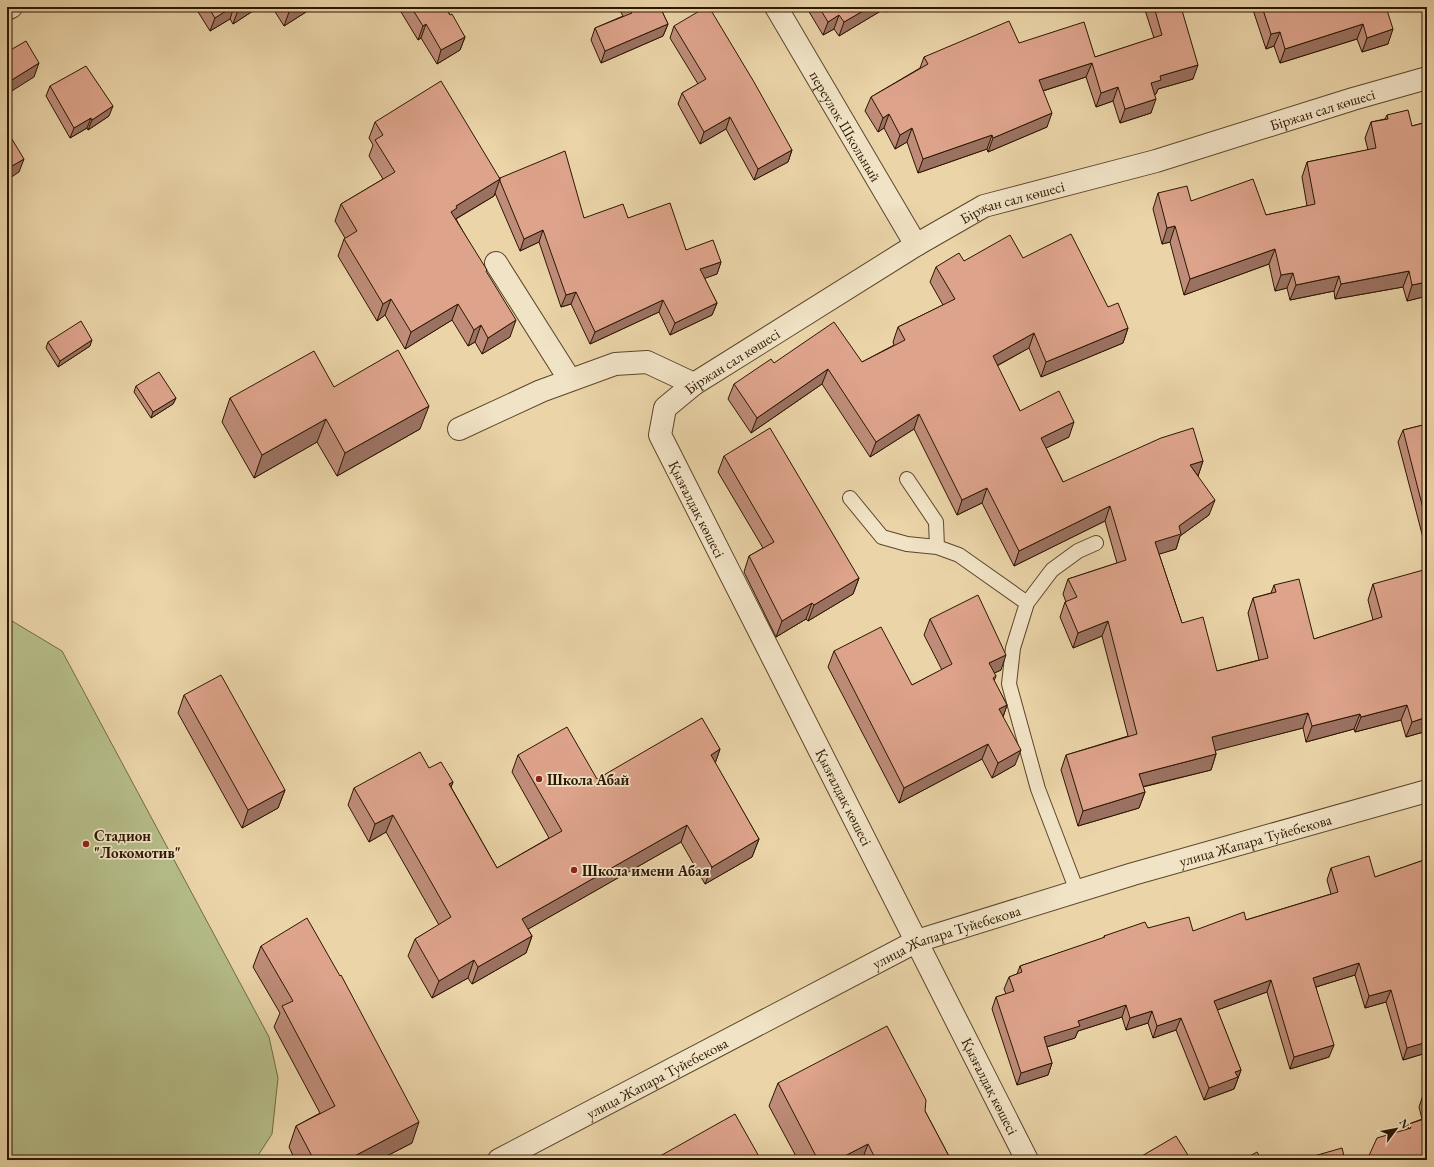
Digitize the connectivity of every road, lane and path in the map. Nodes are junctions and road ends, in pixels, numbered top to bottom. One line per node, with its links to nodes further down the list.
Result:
1 (11, 7): 3 (street)
2 (776, 7): 5 (street, переулок Школьный)
3 (7, 9)
4 (1427, 78): 5 (street, Біржан сал көшесі)
5 (916, 245): 8 (street, Біржан сал көшесі)
6 (496, 263): 7 (street)
7 (570, 380): 8 (street); 9 (street)
8 (694, 384): 10 (street, Біржан сал көшесі)
9 (459, 429)
10 (660, 435): 18 (street, Қызғалдақ көшесі)
11 (907, 480): 14 (lane)
12 (850, 498): 14 (lane)
13 (1096, 543): 15 (lane)
14 (937, 547): 15 (lane)
15 (1027, 603): 17 (lane)
16 (1427, 792): 17 (street, улица Жапара Туйебекова)
17 (1077, 891): 18 (street, улица Жапара Туйебекова)
18 (917, 941): 19 (street, улица Жапара Туйебекова); 20 (street, Қызғалдақ көшесі)
19 (498, 1160)
20 (1027, 1160)

